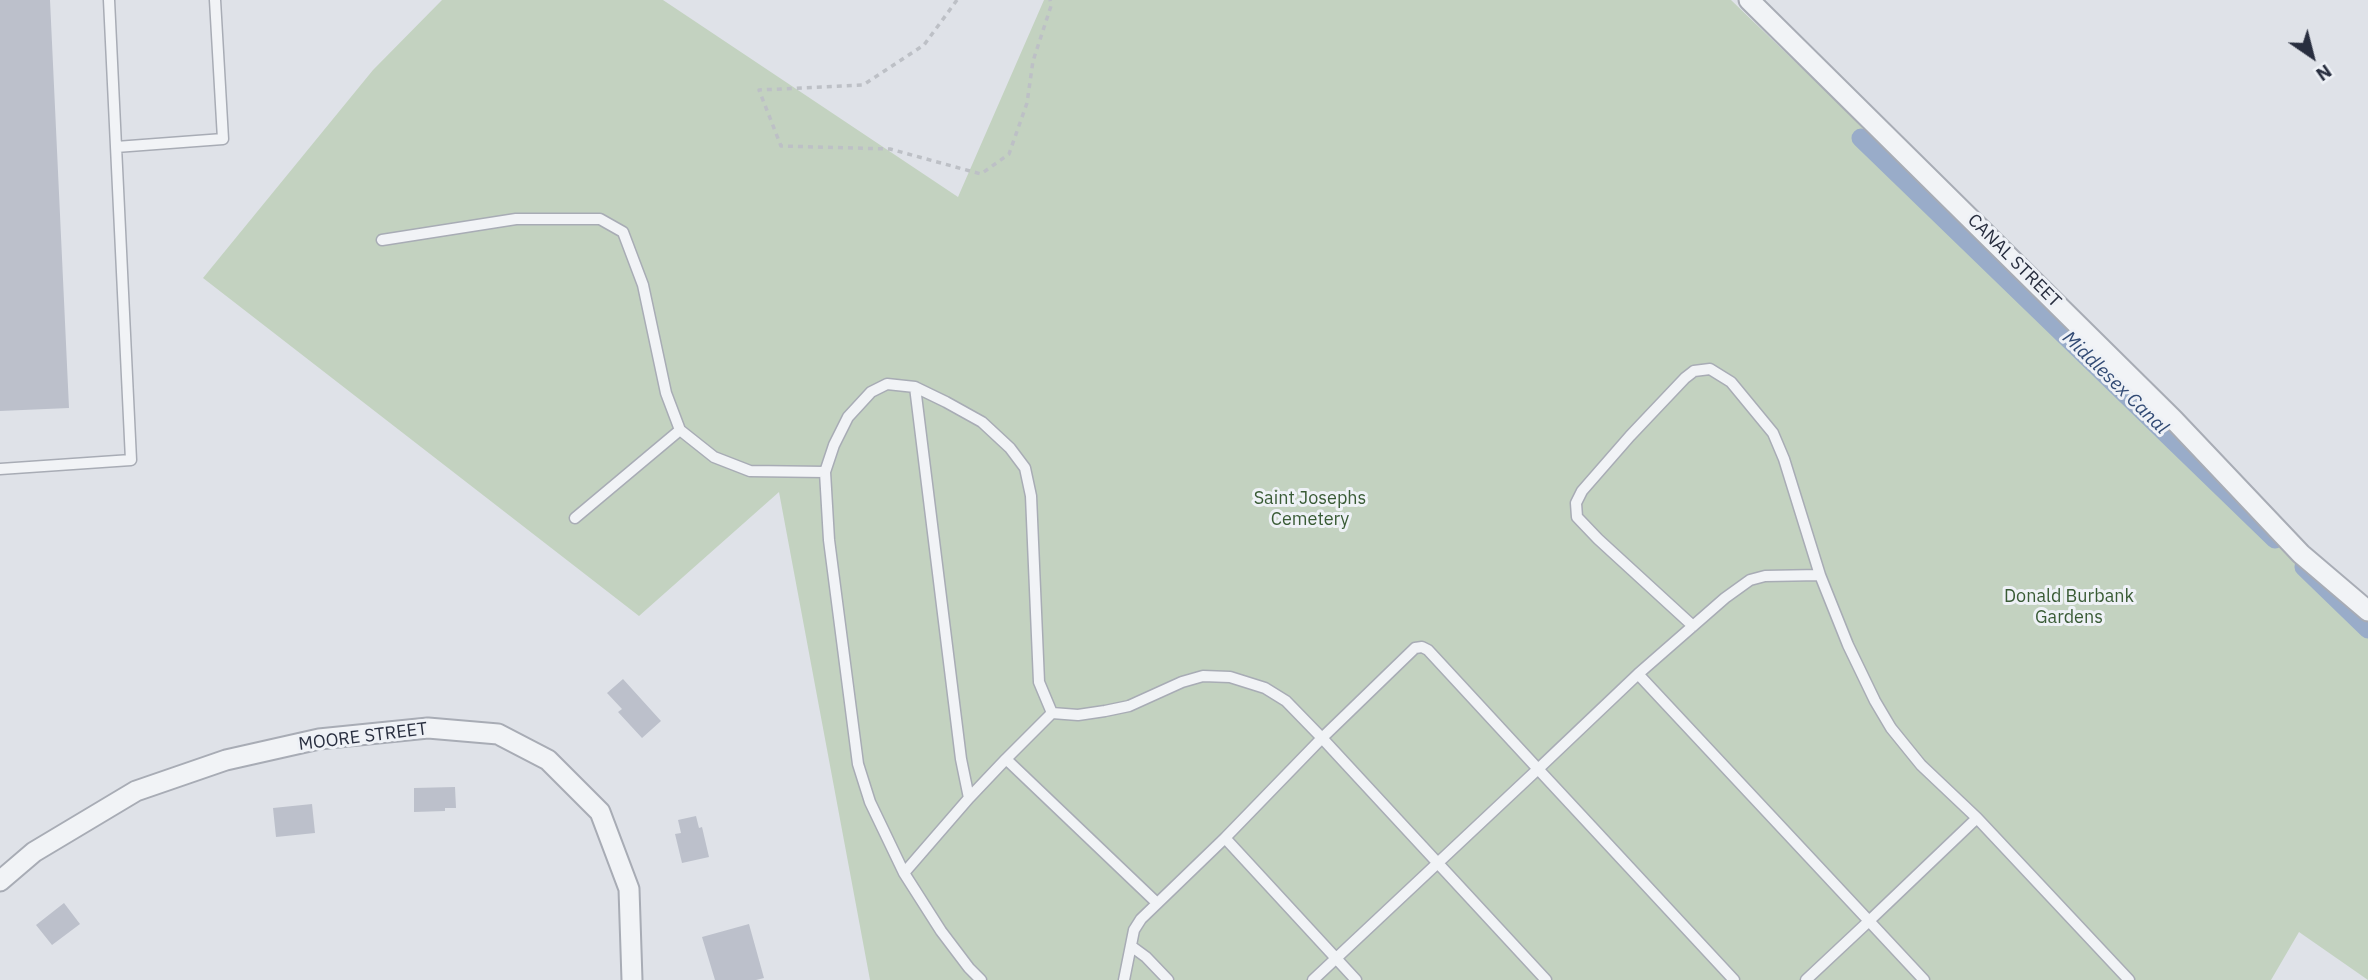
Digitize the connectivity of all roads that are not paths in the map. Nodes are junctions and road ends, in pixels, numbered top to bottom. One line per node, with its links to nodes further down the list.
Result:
1 (109, 0): 4 (lane)
2 (215, 0): 4 (lane)
3 (1749, 0): 12 (street, CANAL STREET)
4 (116, 147): 8 (lane)
5 (382, 240): 7 (lane)
6 (915, 387): 9 (lane); 15 (lane); 19 (lane)
7 (680, 430): 9 (lane); 10 (lane)
8 (0, 469)
9 (825, 472): 23 (lane)
10 (575, 518)
11 (1820, 575): 13 (lane); 13 (lane); 20 (lane)
12 (2368, 611)
13 (1693, 626): 14 (lane)
14 (1638, 674): 18 (lane); 26 (lane)
15 (1052, 713): 16 (lane); 17 (lane)
16 (1322, 738): 18 (lane); 21 (lane); 22 (lane)
17 (1006, 759): 19 (lane); 25 (lane)
18 (1538, 769): 22 (lane); 36 (lane)
19 (969, 798): 23 (lane)
20 (1977, 818): 26 (lane); 39 (lane)
21 (1225, 838): 25 (lane); 28 (lane)
22 (1439, 863): 28 (lane); 35 (lane)
23 (904, 873): 30 (lane)
24 (0, 881): 29 (street, MOORE STREET)
25 (1157, 903): 27 (lane)
26 (1869, 921): 37 (lane); 38 (lane)
27 (1131, 946): 31 (lane); 32 (lane)
28 (1335, 958): 33 (lane); 34 (lane)
29 (632, 980)
30 (981, 980)
31 (1125, 980)
32 (1168, 980)
33 (1313, 980)
34 (1356, 980)
35 (1546, 980)
36 (1734, 980)
37 (1806, 980)
38 (1924, 980)
39 (2129, 980)

